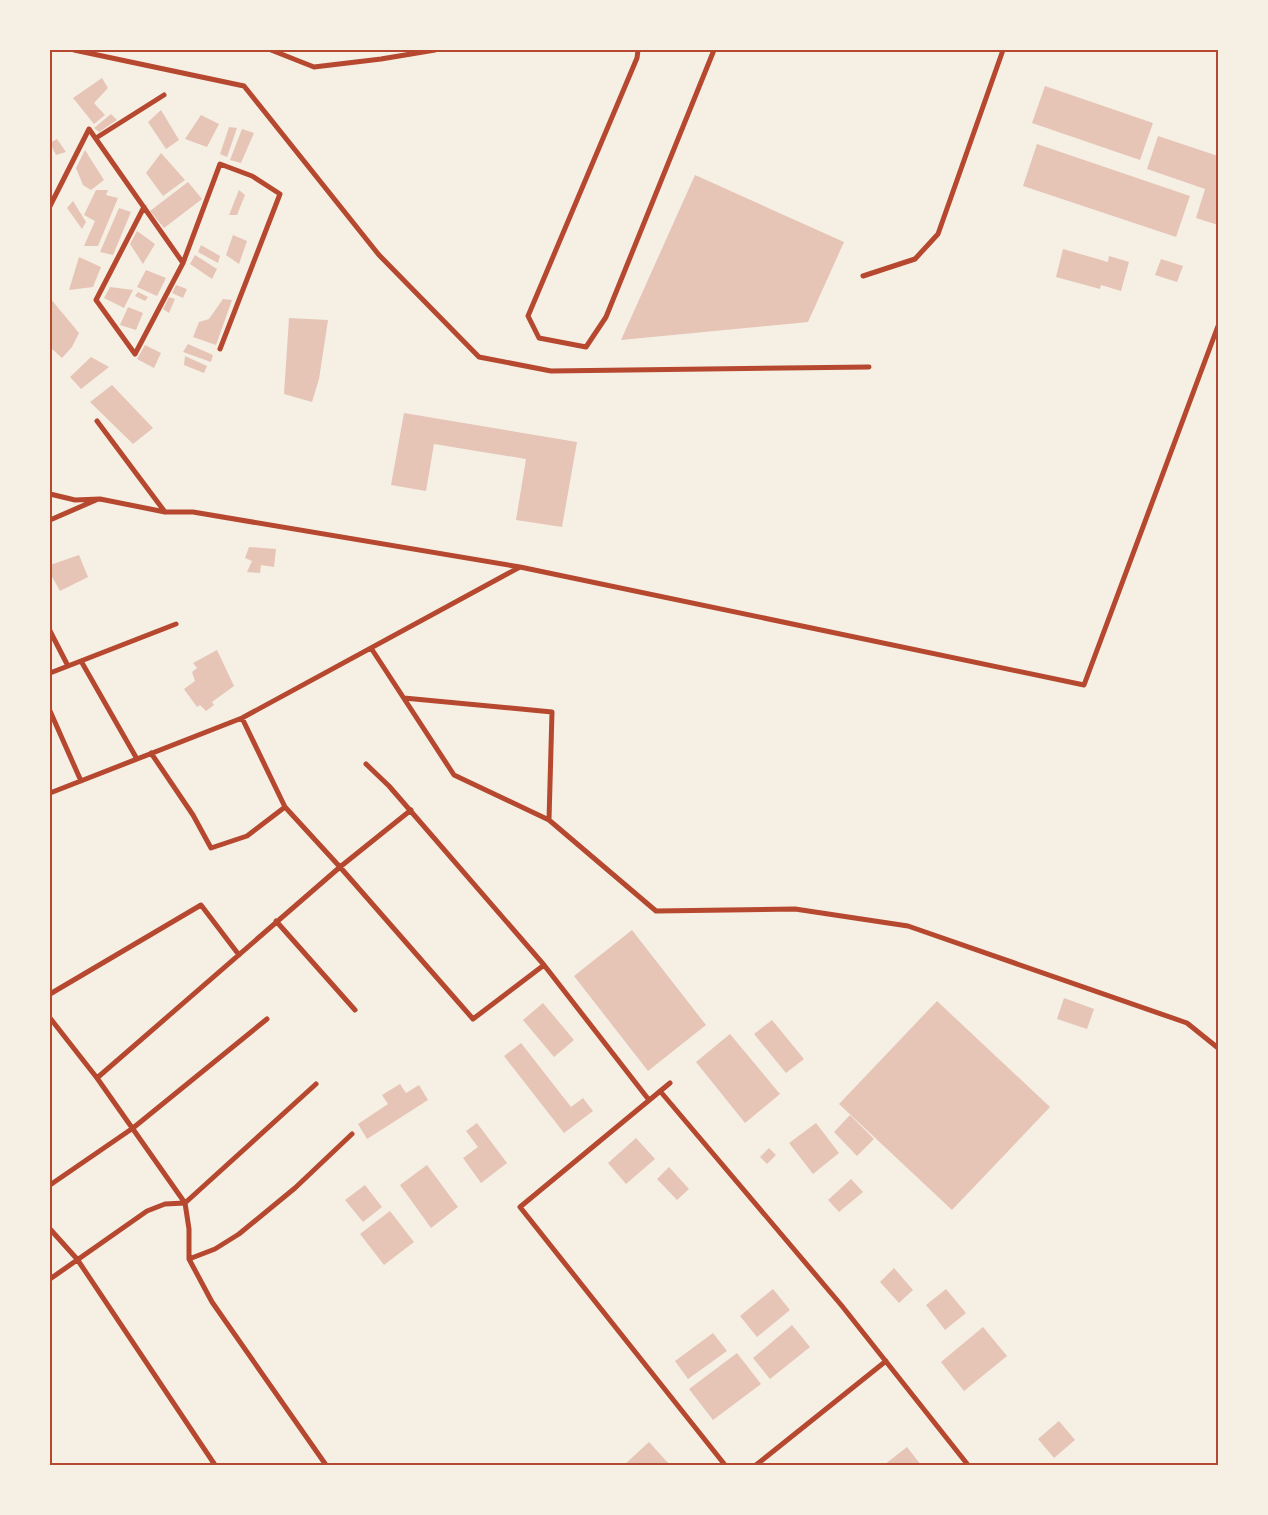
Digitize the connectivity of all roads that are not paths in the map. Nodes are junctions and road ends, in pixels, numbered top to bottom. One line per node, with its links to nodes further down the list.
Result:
1 (74, 50): 15 (street)
2 (271, 50): 3 (street)
3 (435, 50)
4 (638, 50): 5 (street)
5 (714, 50)
6 (1003, 50): 12 (street)
7 (164, 95): 8 (street)
8 (96, 138): 9 (street); 10 (street)
9 (50, 206)
10 (144, 207): 11 (street); 11 (street)
11 (183, 263): 14 (street)
12 (863, 276)
13 (1218, 326): 21 (street)
14 (220, 348)
15 (869, 367)
16 (97, 421): 19 (street)
17 (50, 494): 18 (street)
18 (100, 499): 19 (street); 20 (street)
19 (165, 512): 21 (street)
20 (50, 520)
21 (520, 567): 24 (street)
22 (176, 624): 25 (street)
23 (50, 631): 26 (street)
24 (371, 648): 28 (street); 30 (street)
25 (81, 661): 26 (street); 32 (street)
26 (68, 666): 27 (street)
27 (50, 673)
28 (404, 698): 38 (street); 38 (street)
29 (50, 711): 34 (street)
30 (242, 718): 31 (street); 36 (street)
31 (152, 753): 32 (street); 36 (street)
32 (137, 759): 34 (street)
33 (366, 764): 37 (street)
34 (81, 781): 35 (street)
35 (50, 793)
36 (285, 807): 39 (street)
37 (411, 810): 39 (street); 42 (street)
38 (549, 820): 47 (street)
39 (340, 866): 40 (street); 42 (street)
40 (276, 921): 41 (street); 44 (street)
41 (239, 956): 43 (street); 48 (street)
42 (544, 965): 52 (street)
43 (50, 994)
44 (355, 1010)
45 (50, 1018): 48 (street)
46 (267, 1019): 53 (street)
47 (1218, 1048)
48 (97, 1078): 53 (street)
49 (670, 1082): 51 (street)
50 (316, 1084): 56 (street)
51 (660, 1091): 52 (street); 61 (street)
52 (649, 1100): 64 (street)
53 (133, 1128): 55 (street); 56 (street)
54 (352, 1134): 59 (street)
55 (50, 1185)
56 (185, 1203): 58 (street); 59 (street)
57 (50, 1229): 58 (street)
58 (77, 1259): 60 (street); 62 (street)
59 (189, 1259): 63 (street)
60 (50, 1279)
61 (886, 1361): 65 (street); 66 (street)
62 (215, 1465)
63 (326, 1465)
64 (725, 1465)
65 (756, 1465)
66 (968, 1465)

